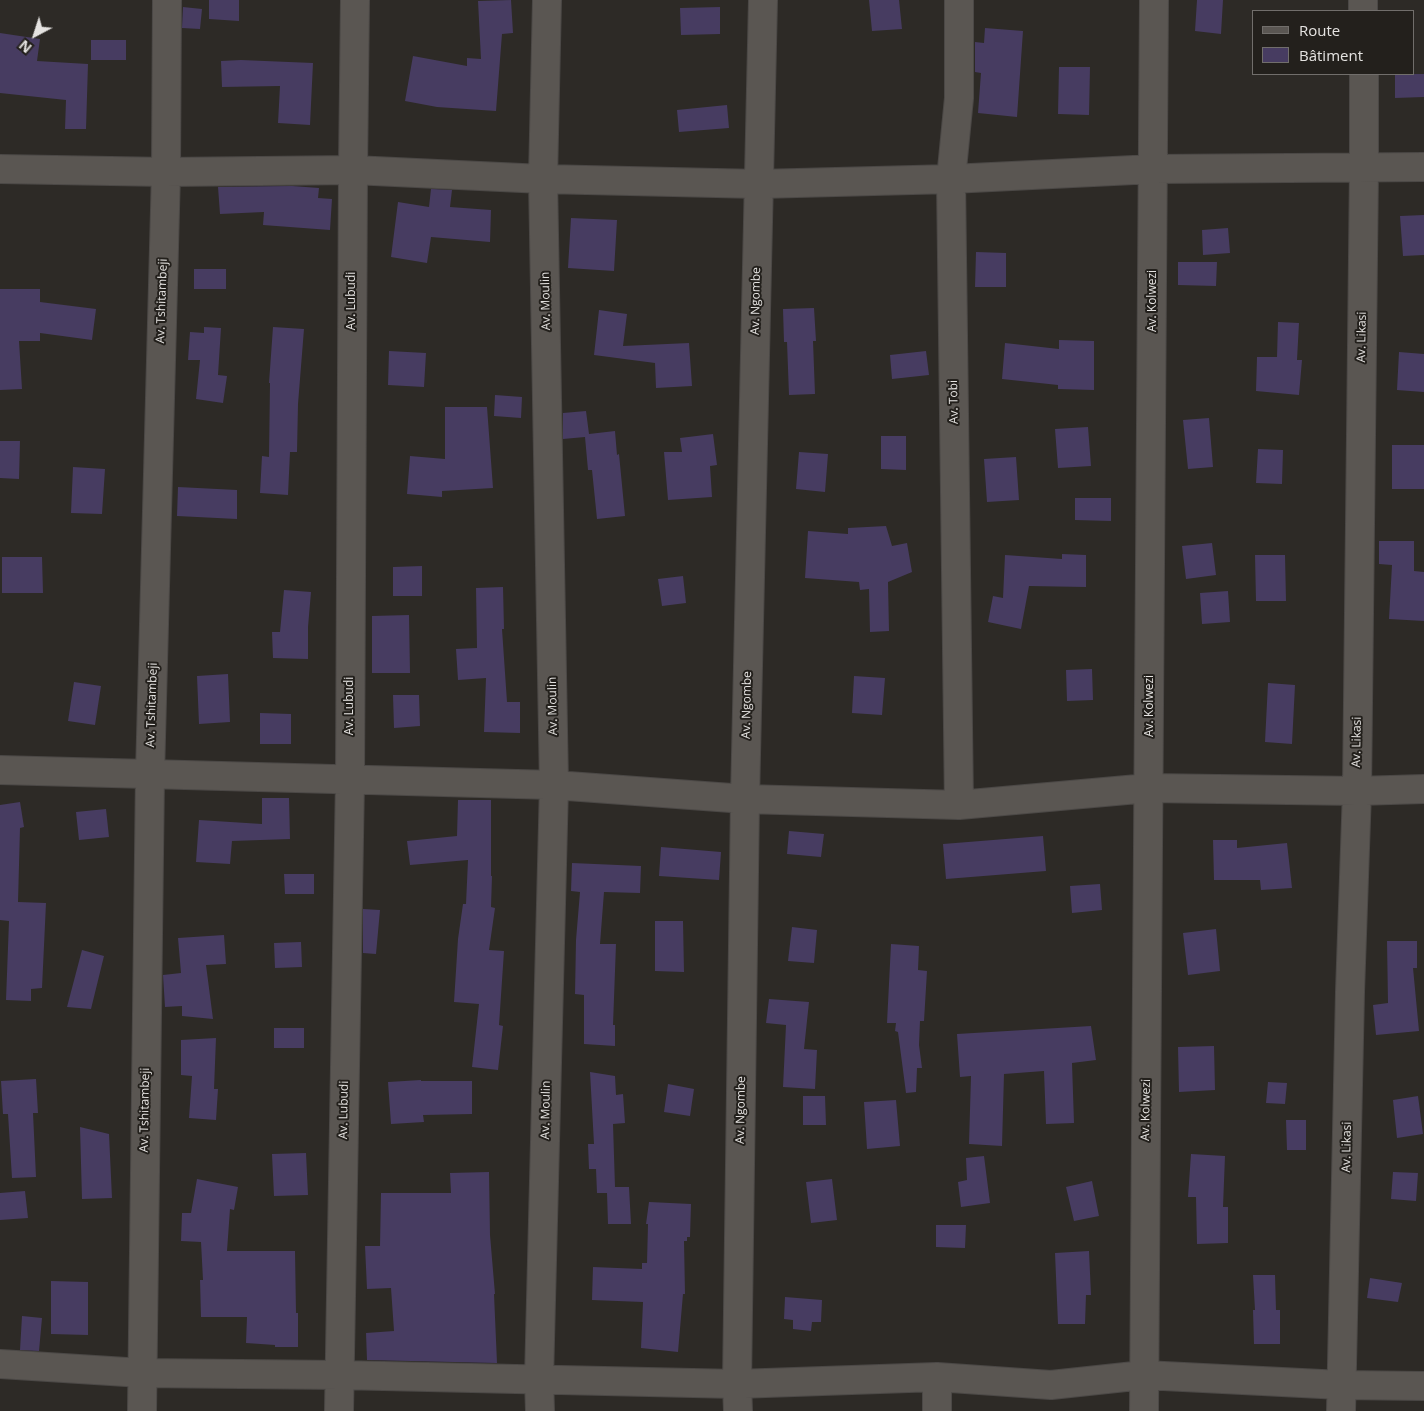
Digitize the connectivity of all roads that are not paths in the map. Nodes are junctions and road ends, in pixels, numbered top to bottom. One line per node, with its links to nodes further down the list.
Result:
1 (166, 0): 13 (street, Av. Tshitambeji)
2 (355, 0): 12 (street, Av. Lubudi)
3 (547, 0): 14 (street, Av. Moulin)
4 (763, 0): 16 (street, Av. Ngombe)
5 (959, 0): 15 (street, Av. Tobi)
6 (1154, 0): 11 (street, Av. Kolwezi)
7 (1364, 75): 9 (street, Av. Likasi)
8 (1424, 167): 9 (street)
9 (1364, 168): 11 (street); 23 (street, Av. Likasi)
10 (0, 169): 13 (street)
11 (1154, 169): 15 (street); 21 (street, Av. Kolwezi)
12 (352, 170): 13 (street); 14 (street); 19 (street, Av. Lubudi)
13 (166, 172): 18 (street, Av. Tshitambeji)
14 (544, 178): 16 (street); 20 (street, Av. Moulin)
15 (951, 178): 16 (street); 25 (street, Av. Tobi)
16 (759, 184): 24 (street, Av. Ngombe)
17 (0, 770): 18 (street)
18 (150, 775): 19 (street); 27 (street, Av. Tshitambeji)
19 (350, 780): 20 (street); 28 (street, Av. Lubudi)
20 (554, 785): 24 (street); 31 (street, Av. Moulin)
21 (1149, 788): 23 (street); 25 (street); 29 (street, Av. Kolwezi)
22 (1424, 789): 23 (street)
23 (1357, 791): 34 (street, Av. Likasi)
24 (745, 799): 25 (street); 32 (street, Av. Ngombe)
25 (959, 805)
26 (0, 1364): 27 (street)
27 (142, 1373): 28 (street); 35 (street, Av. Tshitambeji)
28 (339, 1375): 31 (street); 36 (street, Av. Lubudi)
29 (1144, 1375): 30 (street); 34 (street); 40 (street, Av. Kolwezi)
30 (937, 1377): 32 (street); 39 (street)
31 (539, 1379): 32 (street); 37 (street, Av. Moulin)
32 (737, 1384): 38 (street, Av. Ngombe)
33 (1424, 1386): 34 (street)
34 (1341, 1398)
35 (142, 1411)
36 (339, 1411)
37 (540, 1411)
38 (738, 1411)
39 (937, 1411)
40 (1144, 1411)

